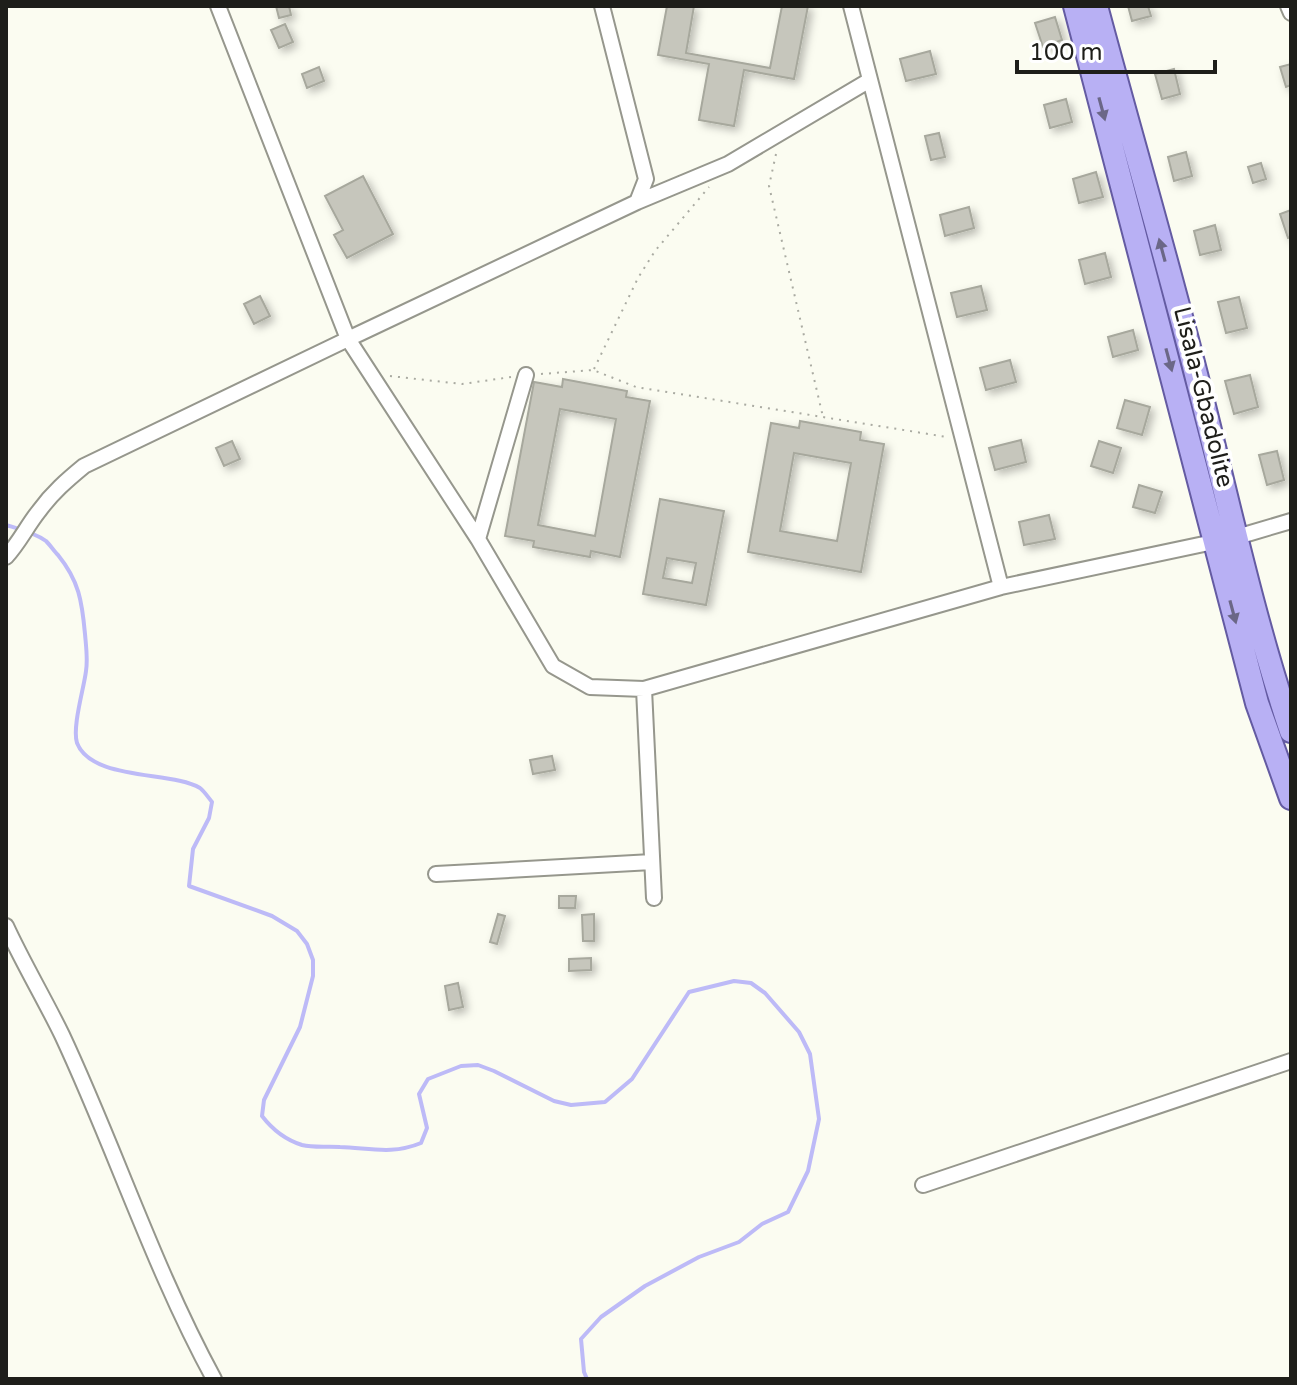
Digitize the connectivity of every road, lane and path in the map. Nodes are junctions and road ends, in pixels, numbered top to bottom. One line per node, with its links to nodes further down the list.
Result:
1 (218, 6): 12 (street)
2 (602, 6): 11 (street)
3 (851, 6): 8 (street)
4 (1075, 6): 21 (main road, Lisala-Gbadolite, one-way to 21)
5 (1096, 6): 19 (main road, Lisala-Gbadolite, one-way to 5)
6 (1288, 6): 7 (street)
7 (1291, 13)
8 (870, 80): 9 (street); 17 (street)
9 (780, 133): 11 (street); 16 (path)
10 (710, 186): 13 (path)
11 (637, 202): 12 (street)
12 (348, 339): 14 (street); 22 (street)
13 (593, 370): 15 (path); 16 (path)
14 (373, 375): 15 (path); 20 (street)
15 (526, 375): 20 (street)
16 (824, 418): 17 (path)
17 (963, 440): 23 (street)
18 (1291, 521): 19 (street)
19 (1237, 537): 21 (street); 25 (main road, Lisala-Gbadolite)
20 (478, 539): 24 (street)
21 (1214, 542): 23 (street); 26 (main road, Lisala-Gbadolite, one-way to 26)
22 (11, 552)
23 (1001, 587): 24 (street)
24 (644, 689): 27 (street)
25 (1291, 731)
26 (1291, 798)
27 (652, 862): 28 (street); 29 (street)
28 (436, 874)
29 (654, 898)
30 (6, 926): 33 (street)
31 (1291, 1061): 32 (street)
32 (923, 1185)
33 (214, 1379)

